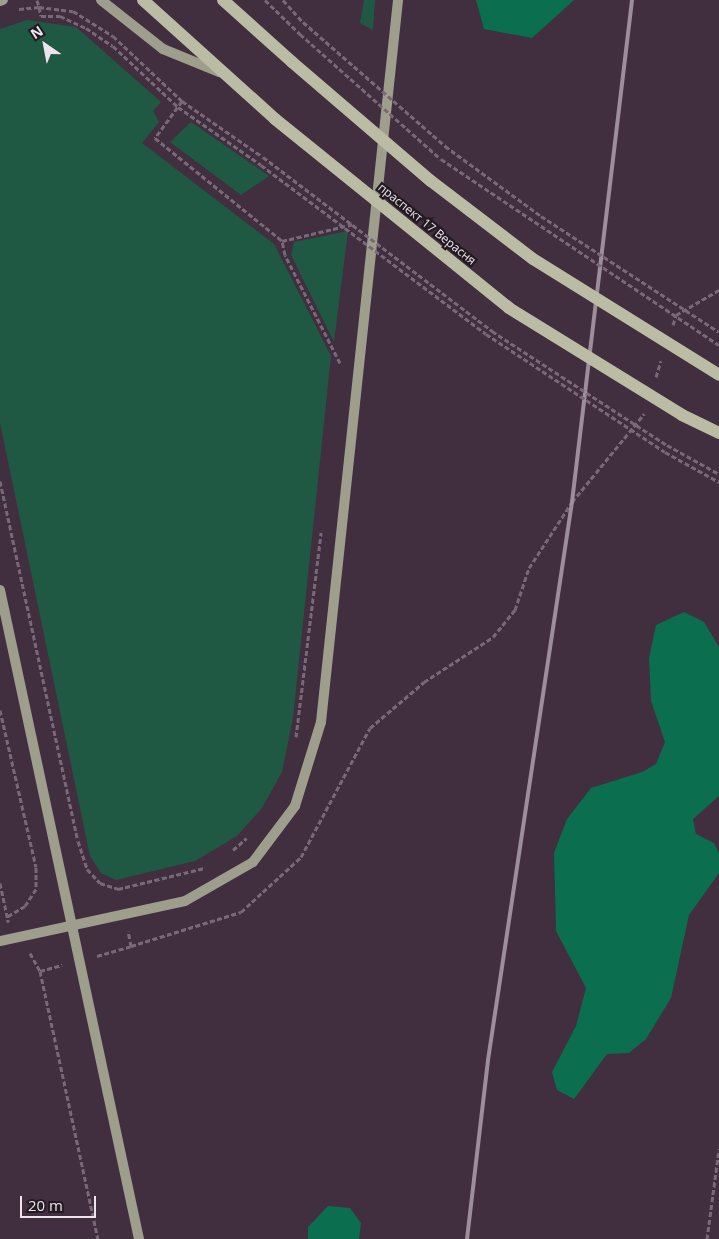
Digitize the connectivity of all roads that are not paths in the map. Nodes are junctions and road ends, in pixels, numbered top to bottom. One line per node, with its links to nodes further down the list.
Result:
1 (101, 0): 5 (main road)
2 (143, 0): 5 (main road, праспект 17 Верасня)
3 (223, 0): 6 (main road, bridge)
4 (398, 0): 9 (main road)
5 (219, 72): 7 (main road, праспект 17 Верасня, bridge)
6 (719, 374)
7 (719, 433)
8 (0, 590): 9 (main road)
9 (71, 922): 10 (main road); 11 (main road)
10 (0, 941)
11 (139, 1239)

